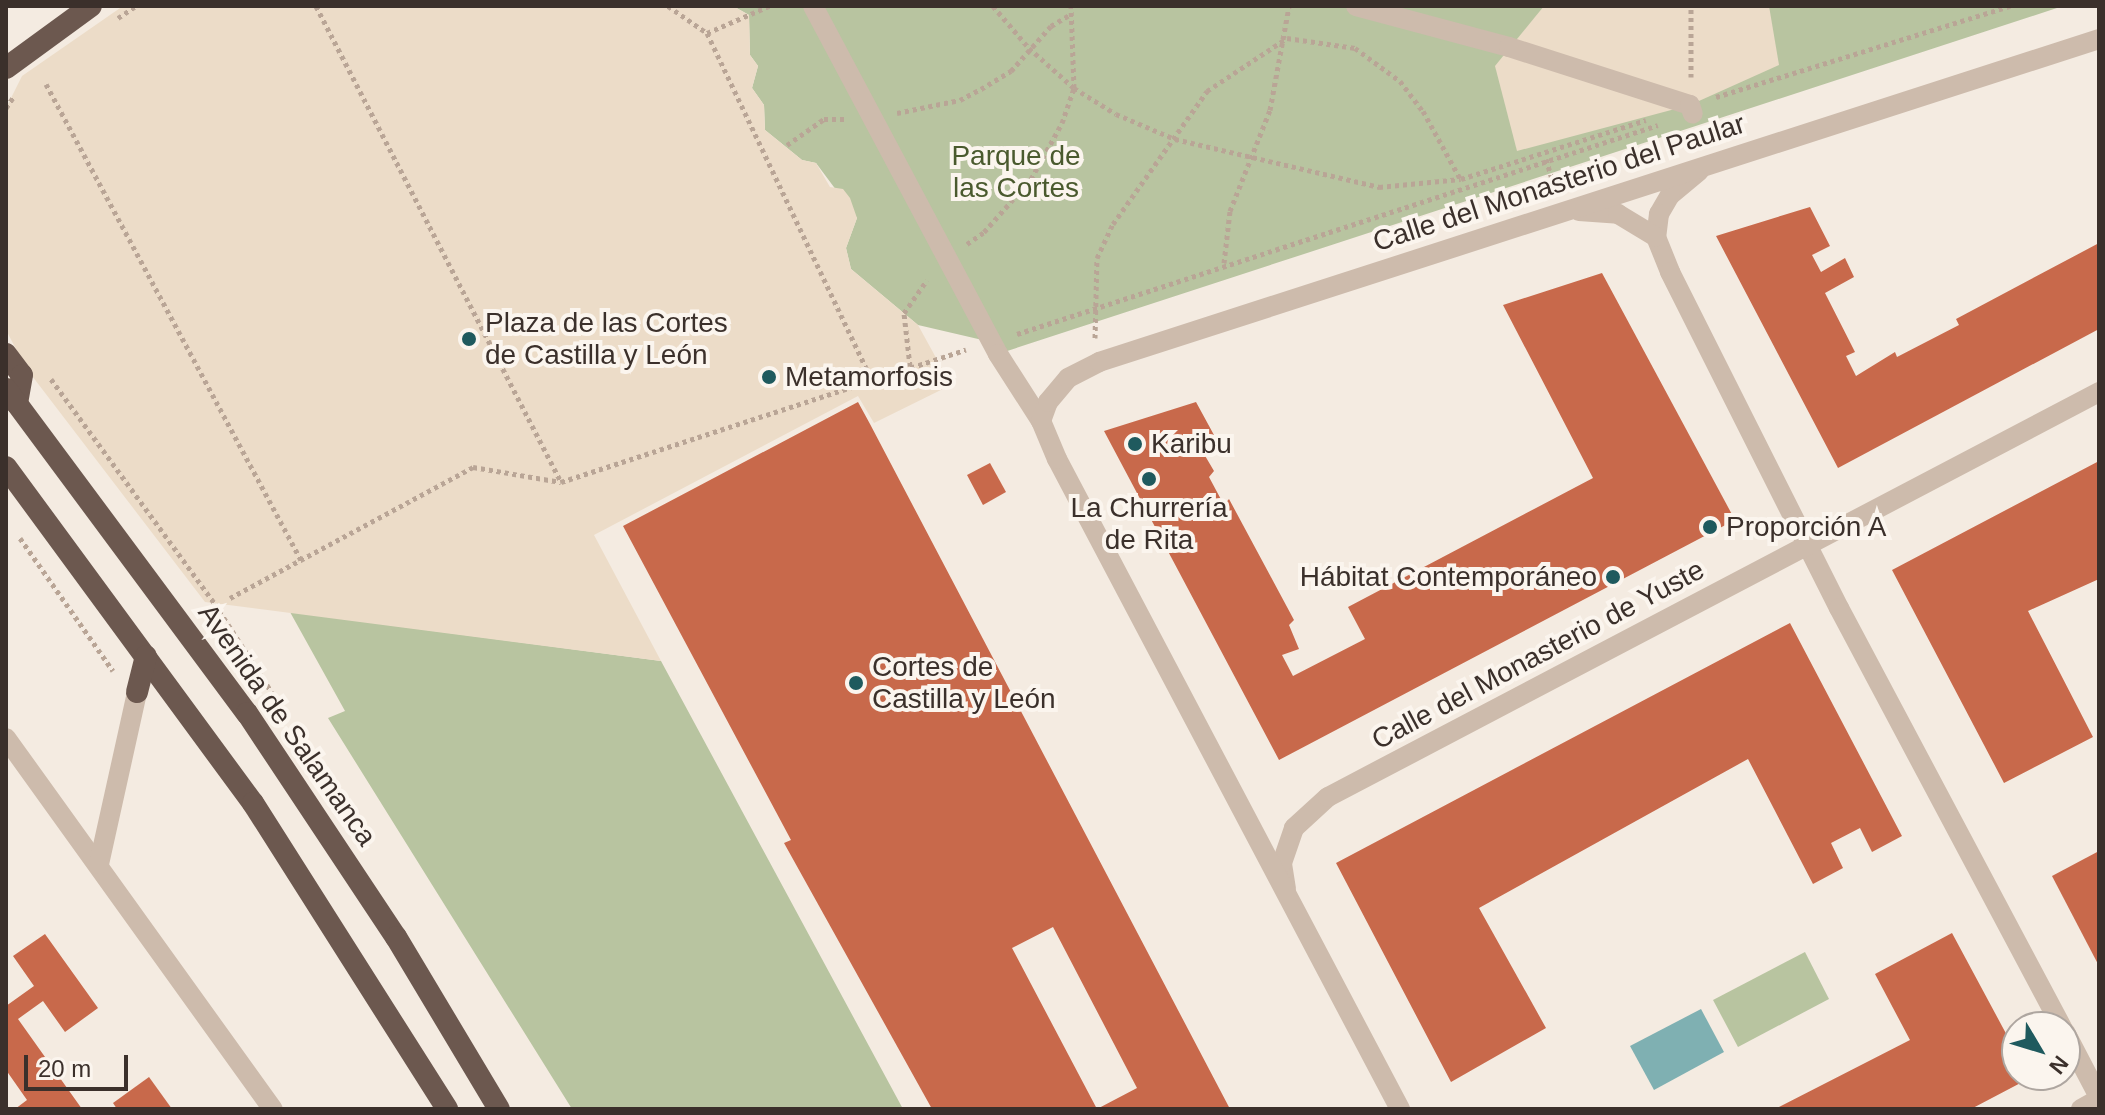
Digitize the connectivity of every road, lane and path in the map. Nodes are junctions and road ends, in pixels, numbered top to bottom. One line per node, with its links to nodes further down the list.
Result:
1 (91, 6): 16 (highway)
2 (316, 6): 41 (path)
3 (668, 6): 12 (path)
4 (769, 6): 12 (path)
5 (813, 6): 20 (street)
6 (993, 6): 15 (path)
7 (1289, 6): 13 (path)
8 (1356, 6): 19 (street)
9 (1691, 6): 19 (path)
10 (2010, 6): 19 (path)
11 (1071, 10): 15 (path); 18 (path)
12 (707, 33): 36 (path)
13 (1287, 38): 21 (path); 23 (path); 25 (path)
14 (2099, 39): 24 (street, Calle del Monasterio del Paular)
15 (1029, 48): 18 (path); 20 (path)
16 (6, 68)
17 (46, 84): 43 (path)
18 (1074, 88): 21 (path); 29 (path)
19 (1692, 110): 25 (path); 26 (path)
20 (872, 119): 22 (path); 29 (street)
21 (1175, 139): 23 (path); 31 (path)
22 (787, 145)
23 (1255, 160): 25 (path); 30 (path)
24 (1708, 164): 27 (street, Calle del Monasterio del Paular); 28 (street)
25 (1461, 179): 26 (path)
26 (1464, 186): 30 (path)
27 (1562, 211): 28 (street); 34 (street, Calle del Monasterio del Paular)
28 (1656, 237): 42 (street)
29 (946, 257): 32 (street); 35 (path)
30 (1224, 263): 31 (path)
31 (1094, 307): 32 (path); 34 (path)
32 (992, 343): 35 (path); 39 (street)
33 (6, 354): 38 (highway)
34 (1099, 362): 39 (street, Calle del Monasterio del Paular)
35 (910, 366): 36 (path)
36 (871, 378): 41 (path)
37 (2099, 392): 42 (street, Calle del Monasterio de Yuste)
38 (12, 396): 55 (highway, Avenida de Salamanca)
39 (1044, 411): 49 (street)
40 (6, 467): 45 (highway)
41 (561, 482): 43 (path)
42 (1807, 546): 49 (street, Calle del Monasterio de Yuste); 50 (street)
43 (301, 560): 44 (path)
44 (230, 598)
45 (146, 656): 46 (highway); 54 (highway)
46 (137, 692): 48 (street)
47 (6, 738): 48 (street)
48 (99, 864): 53 (street)
49 (1288, 906): 56 (street)
50 (2054, 1011)
51 (2081, 1063): 52 (street)
52 (2099, 1098): 57 (street)
53 (273, 1109)
54 (447, 1109)
55 (499, 1109)
56 (1400, 1109)
57 (2081, 1109)

